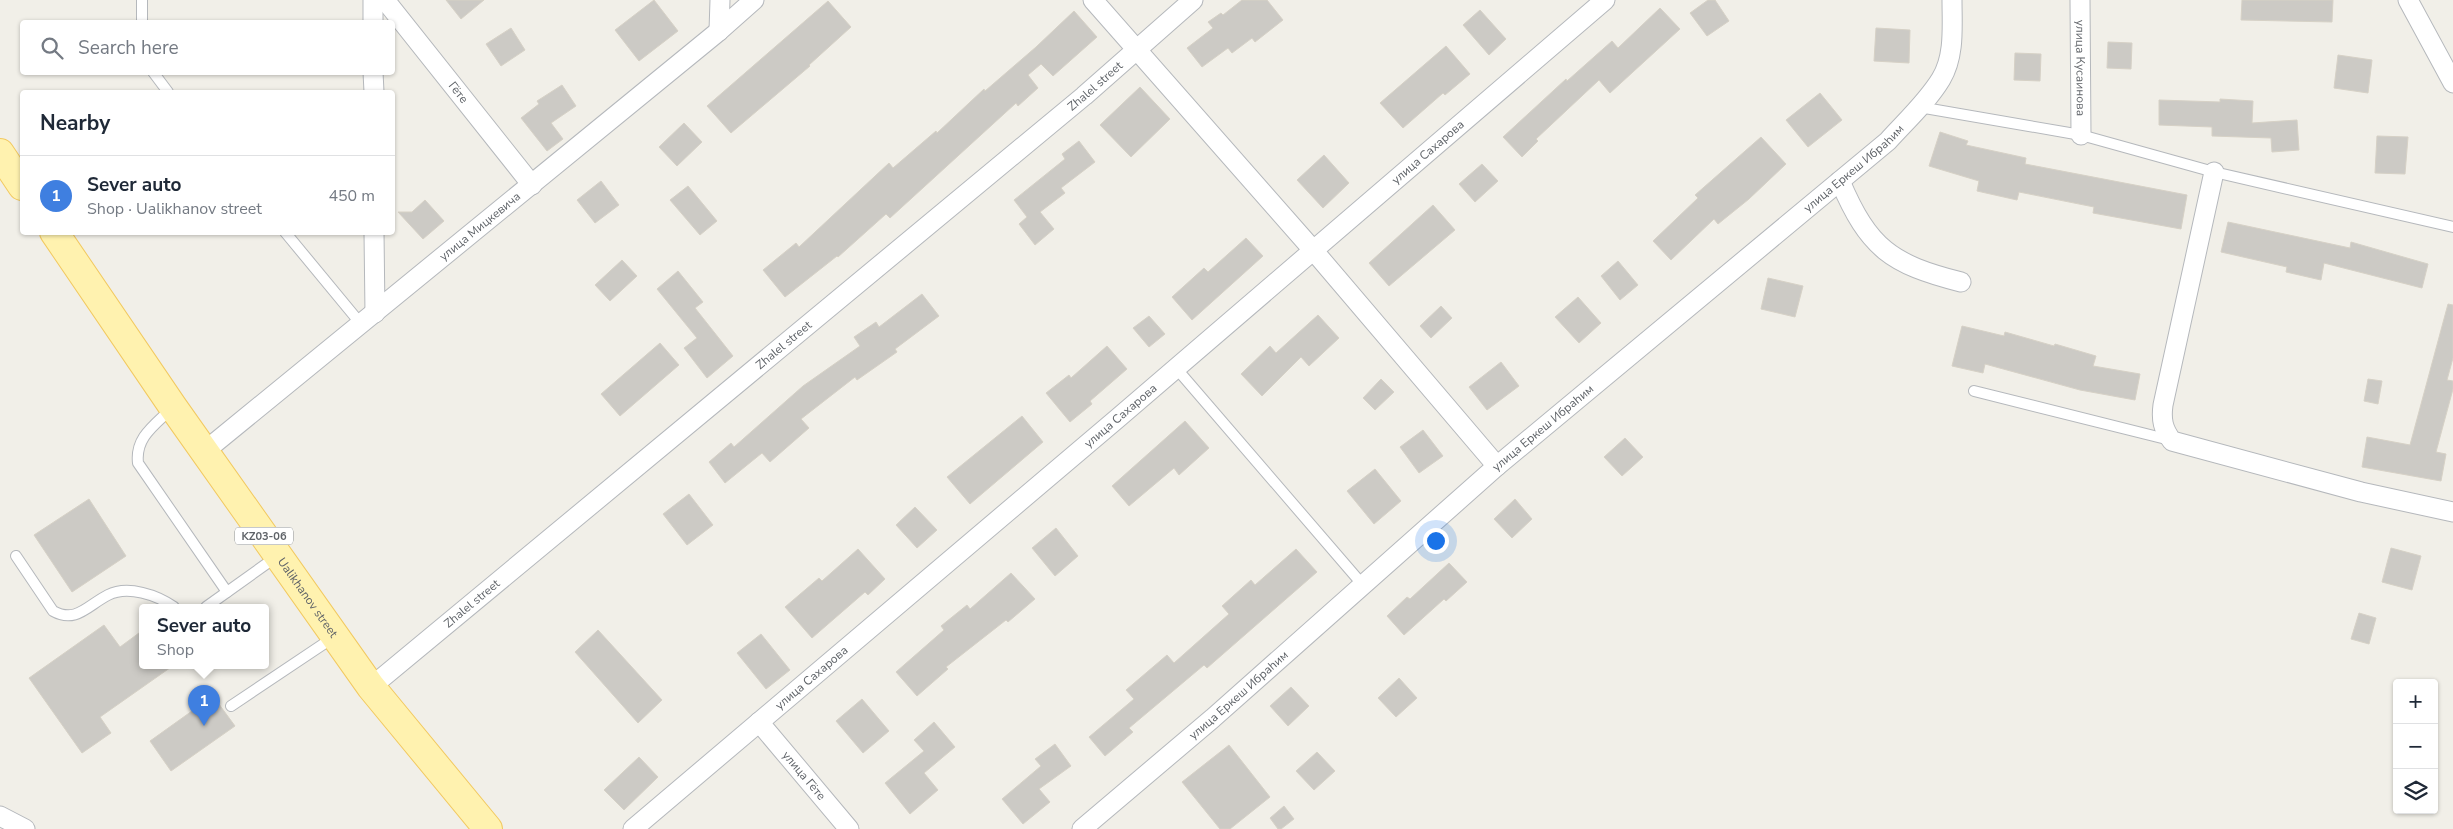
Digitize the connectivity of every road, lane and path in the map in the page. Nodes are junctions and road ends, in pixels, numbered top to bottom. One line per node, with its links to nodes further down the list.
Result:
1 (142, 0): 12 (lane)
2 (373, 0): 13 (street)
3 (385, 0): 27 (street, Гёте)
4 (720, 0): 14 (street)
5 (754, 0): 14 (street, улица Мицкевича)
6 (1094, 0): 15 (street)
7 (1193, 0): 15 (street, Zhalel street)
8 (1605, 0): 32 (street, улица Сахарова)
9 (1952, 0): 21 (street, улица Еркеш Ибраһим)
10 (2080, 0): 22 (street, улица Кусаинова)
11 (2408, 0): 18 (street)
12 (142, 20)
13 (373, 20)
14 (719, 31): 27 (street, улица Мицкевича)
15 (1136, 49): 32 (street); 49 (street, Zhalel street)
16 (155, 75): 19 (lane)
17 (374, 75): 20 (street)
18 (2453, 83)
19 (166, 90)
20 (374, 90)
21 (1919, 107): 22 (lane); 25 (street, улица Еркеш Ибраһим)
22 (2081, 135): 24 (lane)
23 (0, 152): 26 (main road)
24 (2214, 172): 28 (lane); 38 (street)
25 (1840, 181): 33 (street); 40 (street, улица Еркеш Ибраһим)
26 (20, 183)
27 (532, 185): 34 (street, улица Мицкевича)
28 (2453, 227)
29 (56, 235): 37 (main road, Ualikhanov street / KZ03-06)
30 (288, 235): 34 (lane)
31 (374, 235): 34 (street)
32 (1313, 250): 35 (street, улица Сахарова); 40 (street)
33 (1962, 282)
34 (368, 318): 39 (street, улица Мицкевича)
35 (1176, 368): 44 (lane); 51 (street, улица Сахарова)
36 (1974, 391): 38 (lane)
37 (172, 407): 39 (main road, Ualikhanov street / KZ03-06); 45 (lane)
38 (2172, 441): 41 (street)
39 (205, 451): 43 (main road, Ualikhanov street / KZ03-06)
40 (1497, 466): 44 (street, улица Еркеш Ибраһим)
41 (2453, 512)
42 (16, 556): 46 (lane)
43 (277, 556): 45 (lane); 48 (main road, Ualikhanov street / KZ03-06)
44 (1362, 584): 57 (street, улица Еркеш Ибраһим)
45 (227, 592): 47 (lane)
46 (168, 604)
47 (210, 604)
48 (335, 637): 49 (main road, Ualikhanov street / KZ03-06); 50 (lane)
49 (371, 687): 54 (main road, Ualikhanov street / KZ03-06)
50 (232, 706)
51 (759, 722): 55 (street, улица Сахарова); 56 (street, улица Гёте)
52 (0, 816): 53 (street)
53 (25, 829)
54 (488, 829)
55 (633, 829)
56 (850, 829)
57 (1082, 829)

